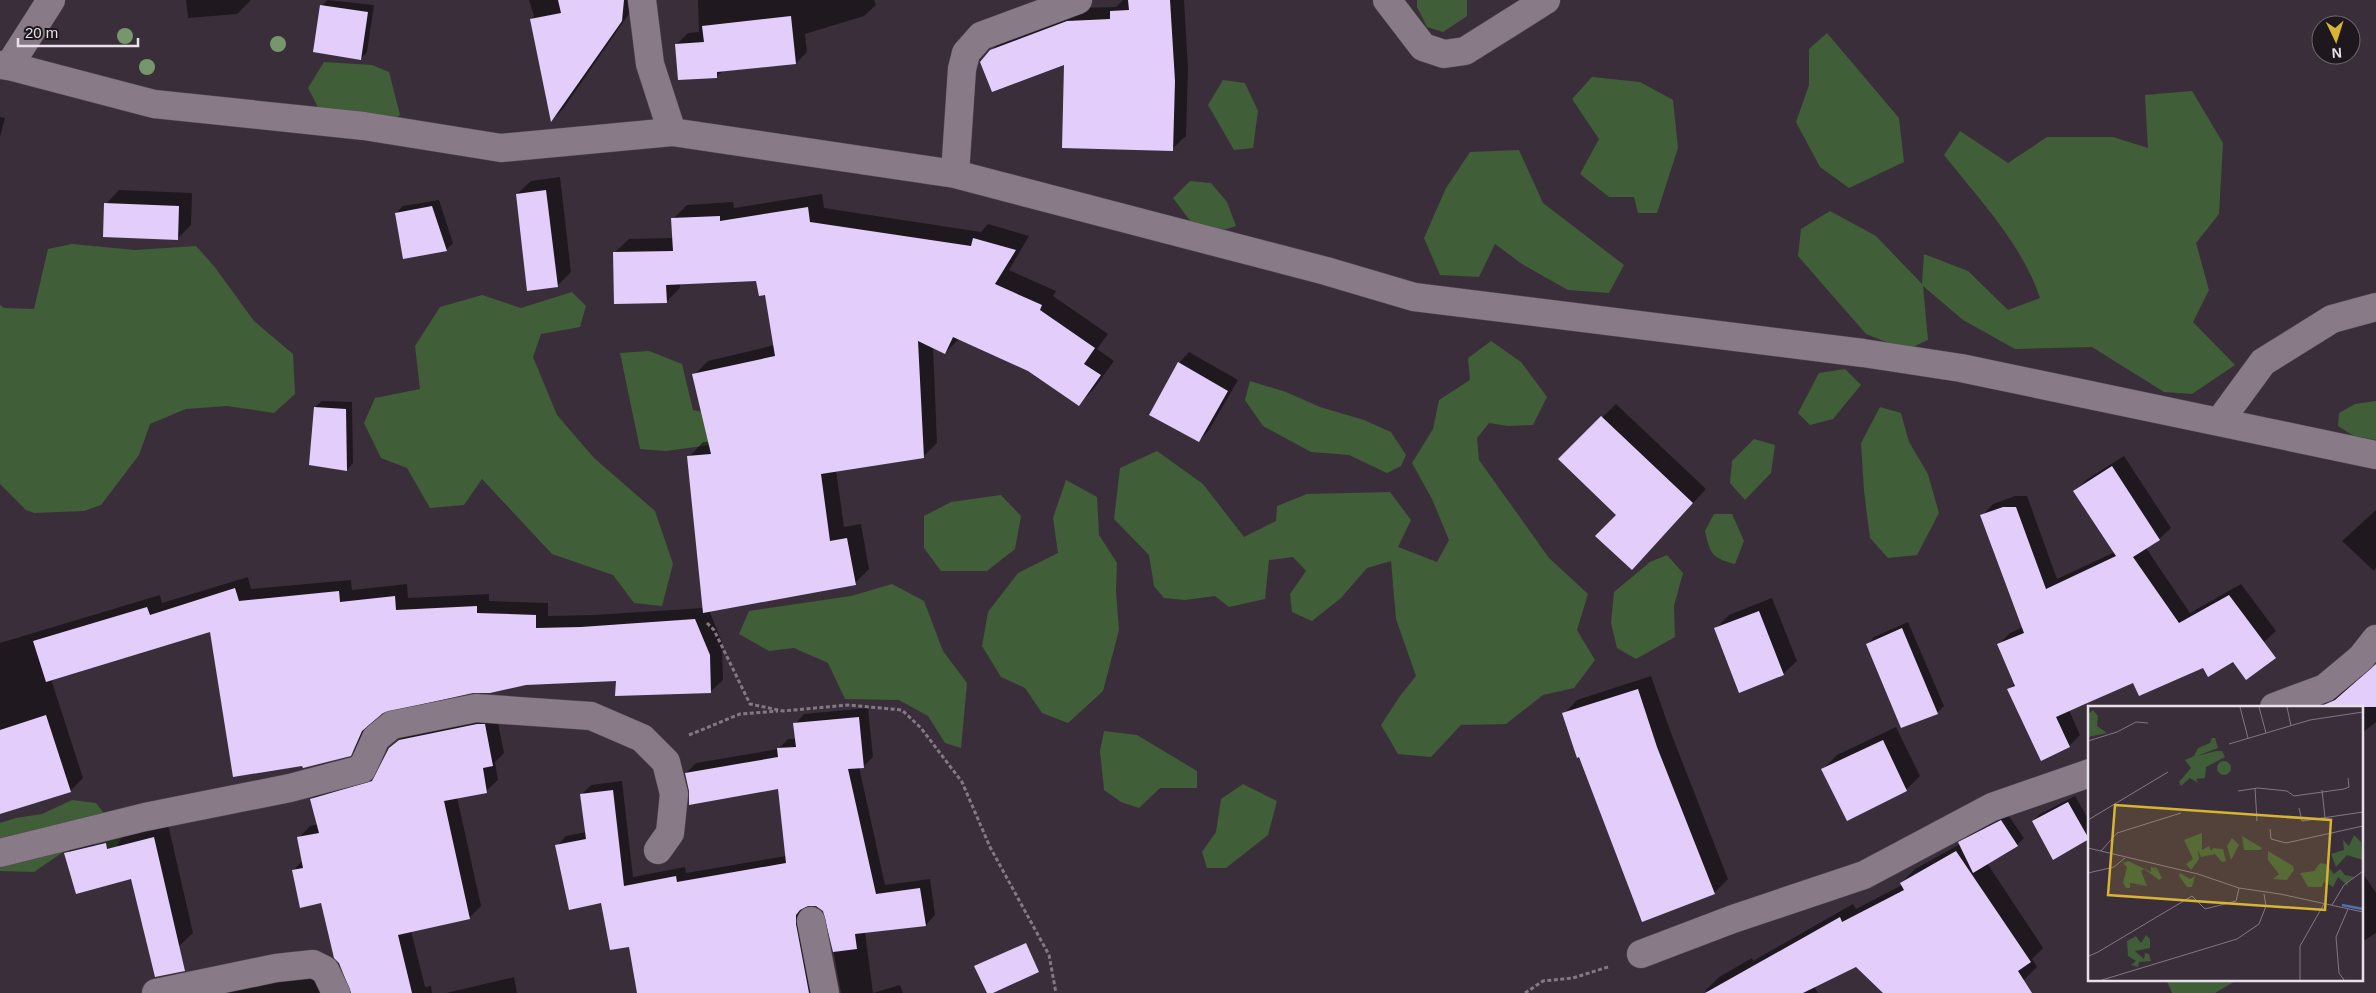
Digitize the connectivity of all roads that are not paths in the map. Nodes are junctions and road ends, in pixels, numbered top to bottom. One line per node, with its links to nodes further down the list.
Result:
1 (52, 0): 6 (street)
2 (642, 0): 7 (street)
3 (1078, 0): 8 (street)
4 (1387, 0): 5 (street)
5 (1546, 0)
6 (5, 65): 7 (street)
7 (672, 132): 8 (street)
8 (955, 174): 10 (street)
9 (2376, 307): 10 (street)
10 (2219, 422): 11 (street)
11 (2376, 455)
12 (2376, 639): 13 (street)
13 (2277, 706)
14 (2088, 774): 18 (street)
15 (658, 850): 16 (street)
16 (0, 853)
17 (810, 921): 21 (street)
18 (1641, 954)
19 (156, 993): 20 (street)
20 (336, 993)
21 (825, 993)

